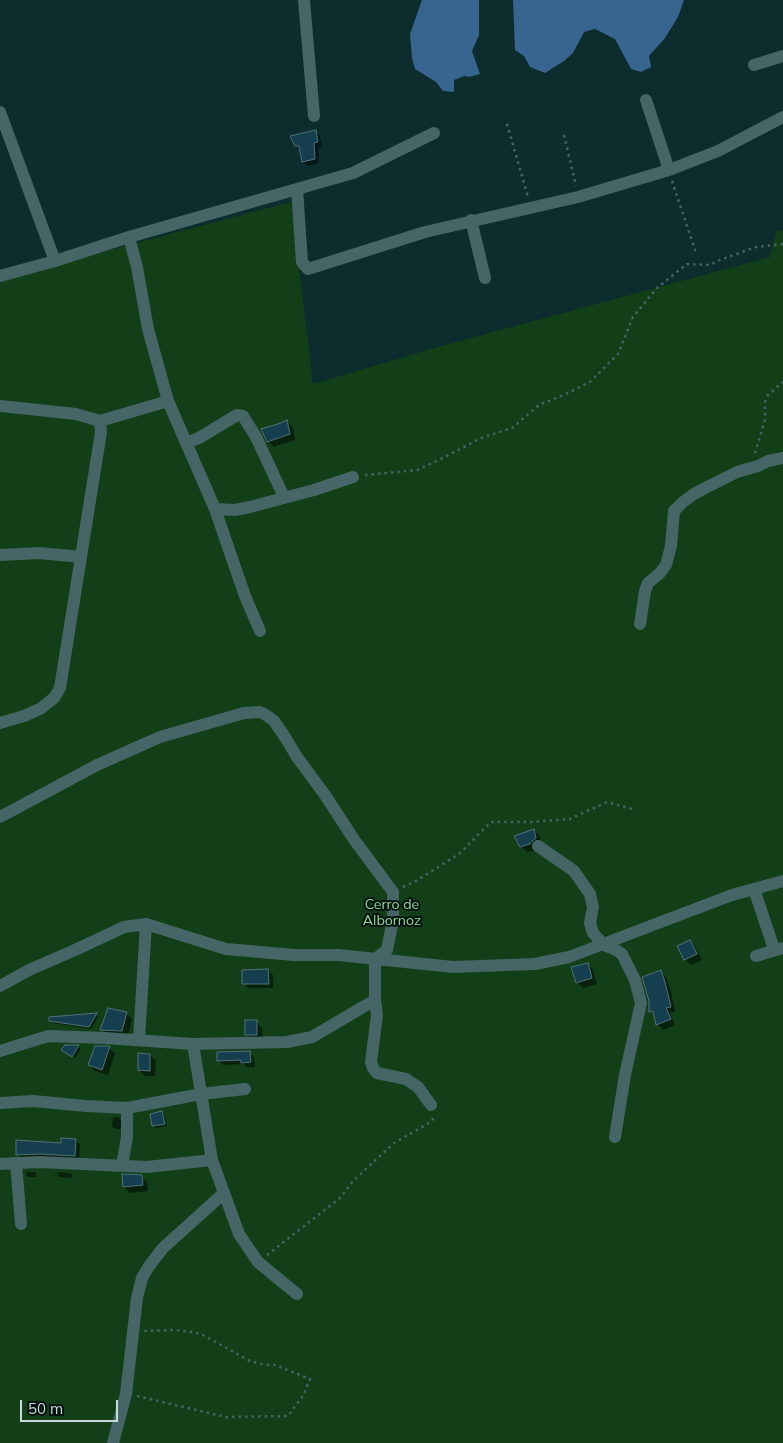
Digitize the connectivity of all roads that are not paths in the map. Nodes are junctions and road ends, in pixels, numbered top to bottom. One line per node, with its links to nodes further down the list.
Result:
1 (304, 0): 6 (street)
2 (783, 56): 3 (street)
3 (754, 65)
4 (646, 100): 10 (street)
5 (0, 112): 9 (street)
6 (314, 116)
7 (783, 117): 10 (street)
8 (434, 133): 11 (street)
9 (6, 144): 14 (street)
10 (668, 170): 12 (street)
11 (297, 189): 12 (street); 13 (street)
12 (471, 220): 16 (street)
13 (129, 238): 14 (street); 17 (street)
14 (55, 261): 15 (street)
15 (0, 276)
16 (485, 278)
17 (168, 401): 19 (street); 20 (street)
18 (0, 406): 19 (street)
19 (100, 421): 26 (street)
20 (186, 443): 23 (street); 24 (street)
21 (783, 458): 27 (street)
22 (353, 476): 23 (street)
23 (284, 497): 24 (street)
24 (215, 509): 28 (street)
25 (0, 555): 26 (street)
26 (81, 557): 29 (street)
27 (640, 624)
28 (260, 631)
29 (0, 723)
30 (0, 817): 38 (street)
31 (538, 846): 35 (street)
32 (783, 882): 33 (street)
33 (754, 889): 35 (street); 36 (street)
34 (146, 924): 38 (street); 39 (street); 41 (street)
35 (604, 944): 38 (street); 49 (street)
36 (779, 948): 37 (street)
37 (756, 956)
38 (375, 959): 40 (street)
39 (0, 986)
40 (375, 1000): 42 (street); 47 (street)
41 (139, 1040): 42 (street); 43 (street)
42 (193, 1044): 45 (street)
43 (0, 1051)
44 (245, 1089): 45 (street)
45 (201, 1094): 48 (street); 50 (street)
46 (0, 1103): 48 (street)
47 (431, 1105)
48 (127, 1108): 53 (street)
49 (615, 1137)
50 (212, 1160): 53 (street); 54 (street)
51 (16, 1163): 52 (street); 53 (street); 55 (street)
52 (0, 1164)
53 (122, 1166)
54 (224, 1193): 56 (street); 57 (street)
55 (21, 1224)
56 (297, 1294)
57 (114, 1443)

